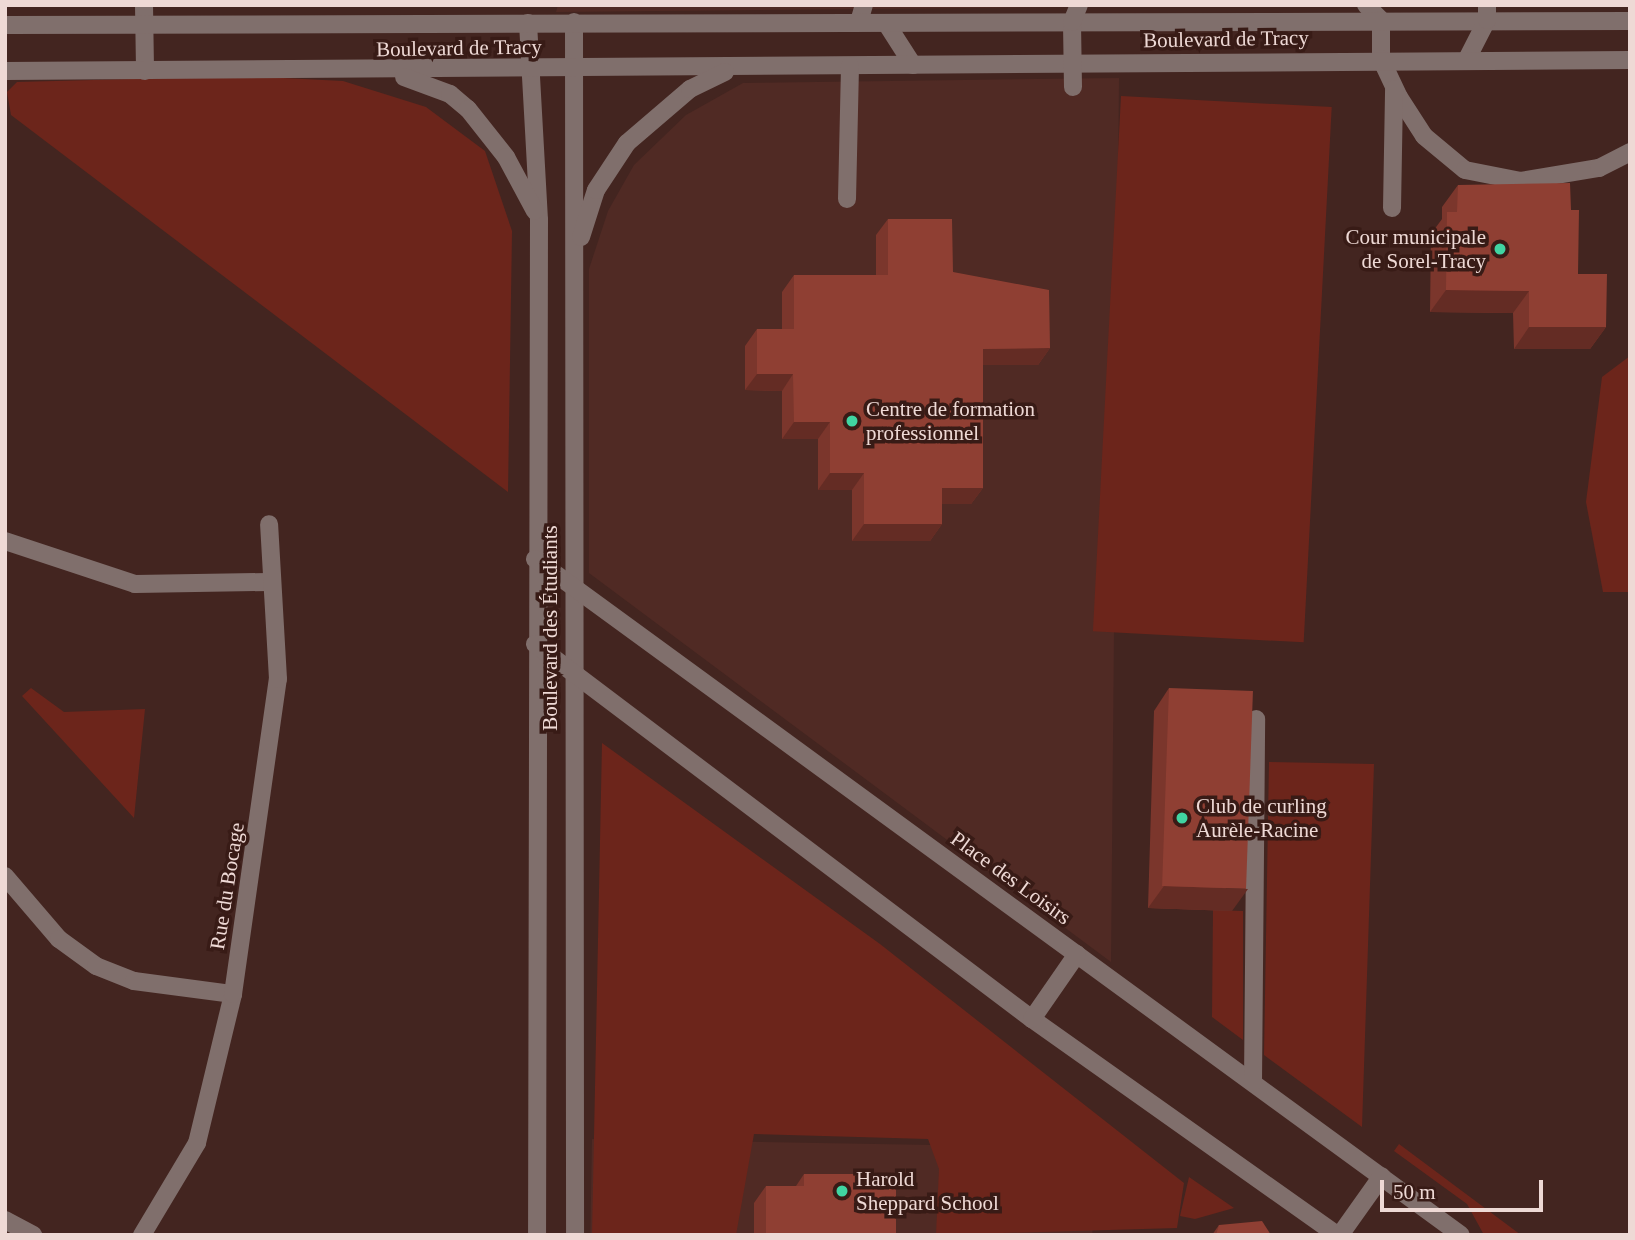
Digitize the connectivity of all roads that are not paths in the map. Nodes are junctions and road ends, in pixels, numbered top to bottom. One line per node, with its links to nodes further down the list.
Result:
1 (1366, 5): 7 (street)
2 (1487, 13): 7 (street, Boulevard de Tracy); 8 (street, Boulevard de Tracy); 14 (street)
3 (144, 14): 4 (street, Boulevard de Tracy); 12 (street, Boulevard de Tracy); 23 (street)
4 (496, 14): 10 (street, Boulevard de Tracy)
5 (862, 14): 9 (street, Boulevard de Tracy); 11 (street, Boulevard de Tracy)
6 (1075, 14): 7 (street, Boulevard de Tracy); 11 (street, Boulevard de Tracy); 17 (street)
7 (1381, 20): 13 (street)
8 (1630, 21)
9 (574, 22): 10 (street, Boulevard de Tracy); 21 (street, Boulevard des Étudiants)
10 (528, 23): 20 (street, Boulevard des Étudiants)
11 (886, 23): 16 (street)
12 (5, 25)
13 (1381, 59): 14 (street, Boulevard de Tracy); 17 (street, Boulevard de Tracy); 25 (street)
14 (1467, 59): 15 (street, Boulevard de Tracy)
15 (1630, 60)
16 (913, 65): 17 (street, Boulevard de Tracy); 18 (street, Boulevard de Tracy)
17 (1072, 65): 26 (street)
18 (850, 66): 19 (street, Boulevard de Tracy); 28 (street)
19 (734, 68): 21 (street, Boulevard de Tracy); 31 (street)
20 (529, 69): 21 (street, Boulevard de Tracy); 24 (street, Boulevard de Tracy); 30 (street, Boulevard des Étudiants)
21 (574, 70): 31 (street, Boulevard des Étudiants)
22 (5, 71): 23 (street, Boulevard de Tracy)
23 (145, 71): 24 (street, Boulevard de Tracy)
24 (369, 72): 30 (street)
25 (1394, 86): 27 (street); 29 (street)
26 (1073, 88)
27 (1630, 152)
28 (847, 199)
29 (1392, 208)
30 (539, 220): 34 (street, Boulevard des Étudiants)
31 (575, 260): 36 (street, Boulevard des Étudiants)
32 (269, 524): 35 (street, Rue du Bocage)
33 (5, 541): 35 (street)
34 (535, 559): 36 (street, Place des Loisirs); 37 (street, Boulevard des Étudiants)
35 (269, 582): 42 (street, Rue du Bocage)
36 (574, 584): 38 (street, Boulevard des Étudiants); 41 (street, Place des Loisirs)
37 (535, 645): 38 (street); 49 (street, Boulevard des Étudiants)
38 (573, 673): 43 (street); 50 (street, Boulevard des Étudiants)
39 (1256, 719): 44 (street)
40 (5, 876): 42 (street)
41 (1077, 954): 43 (street); 44 (street, Place des Loisirs)
42 (233, 994): 48 (street, Rue du Bocage)
43 (1032, 1019): 51 (street)
44 (1253, 1083): 45 (street, Place des Loisirs)
45 (1382, 1176): 51 (street); 52 (street, Place des Loisirs)
46 (5, 1220): 47 (street)
47 (33, 1235)
48 (142, 1235)
49 (537, 1235)
50 (575, 1235)
51 (1338, 1235)
52 (1461, 1235)

